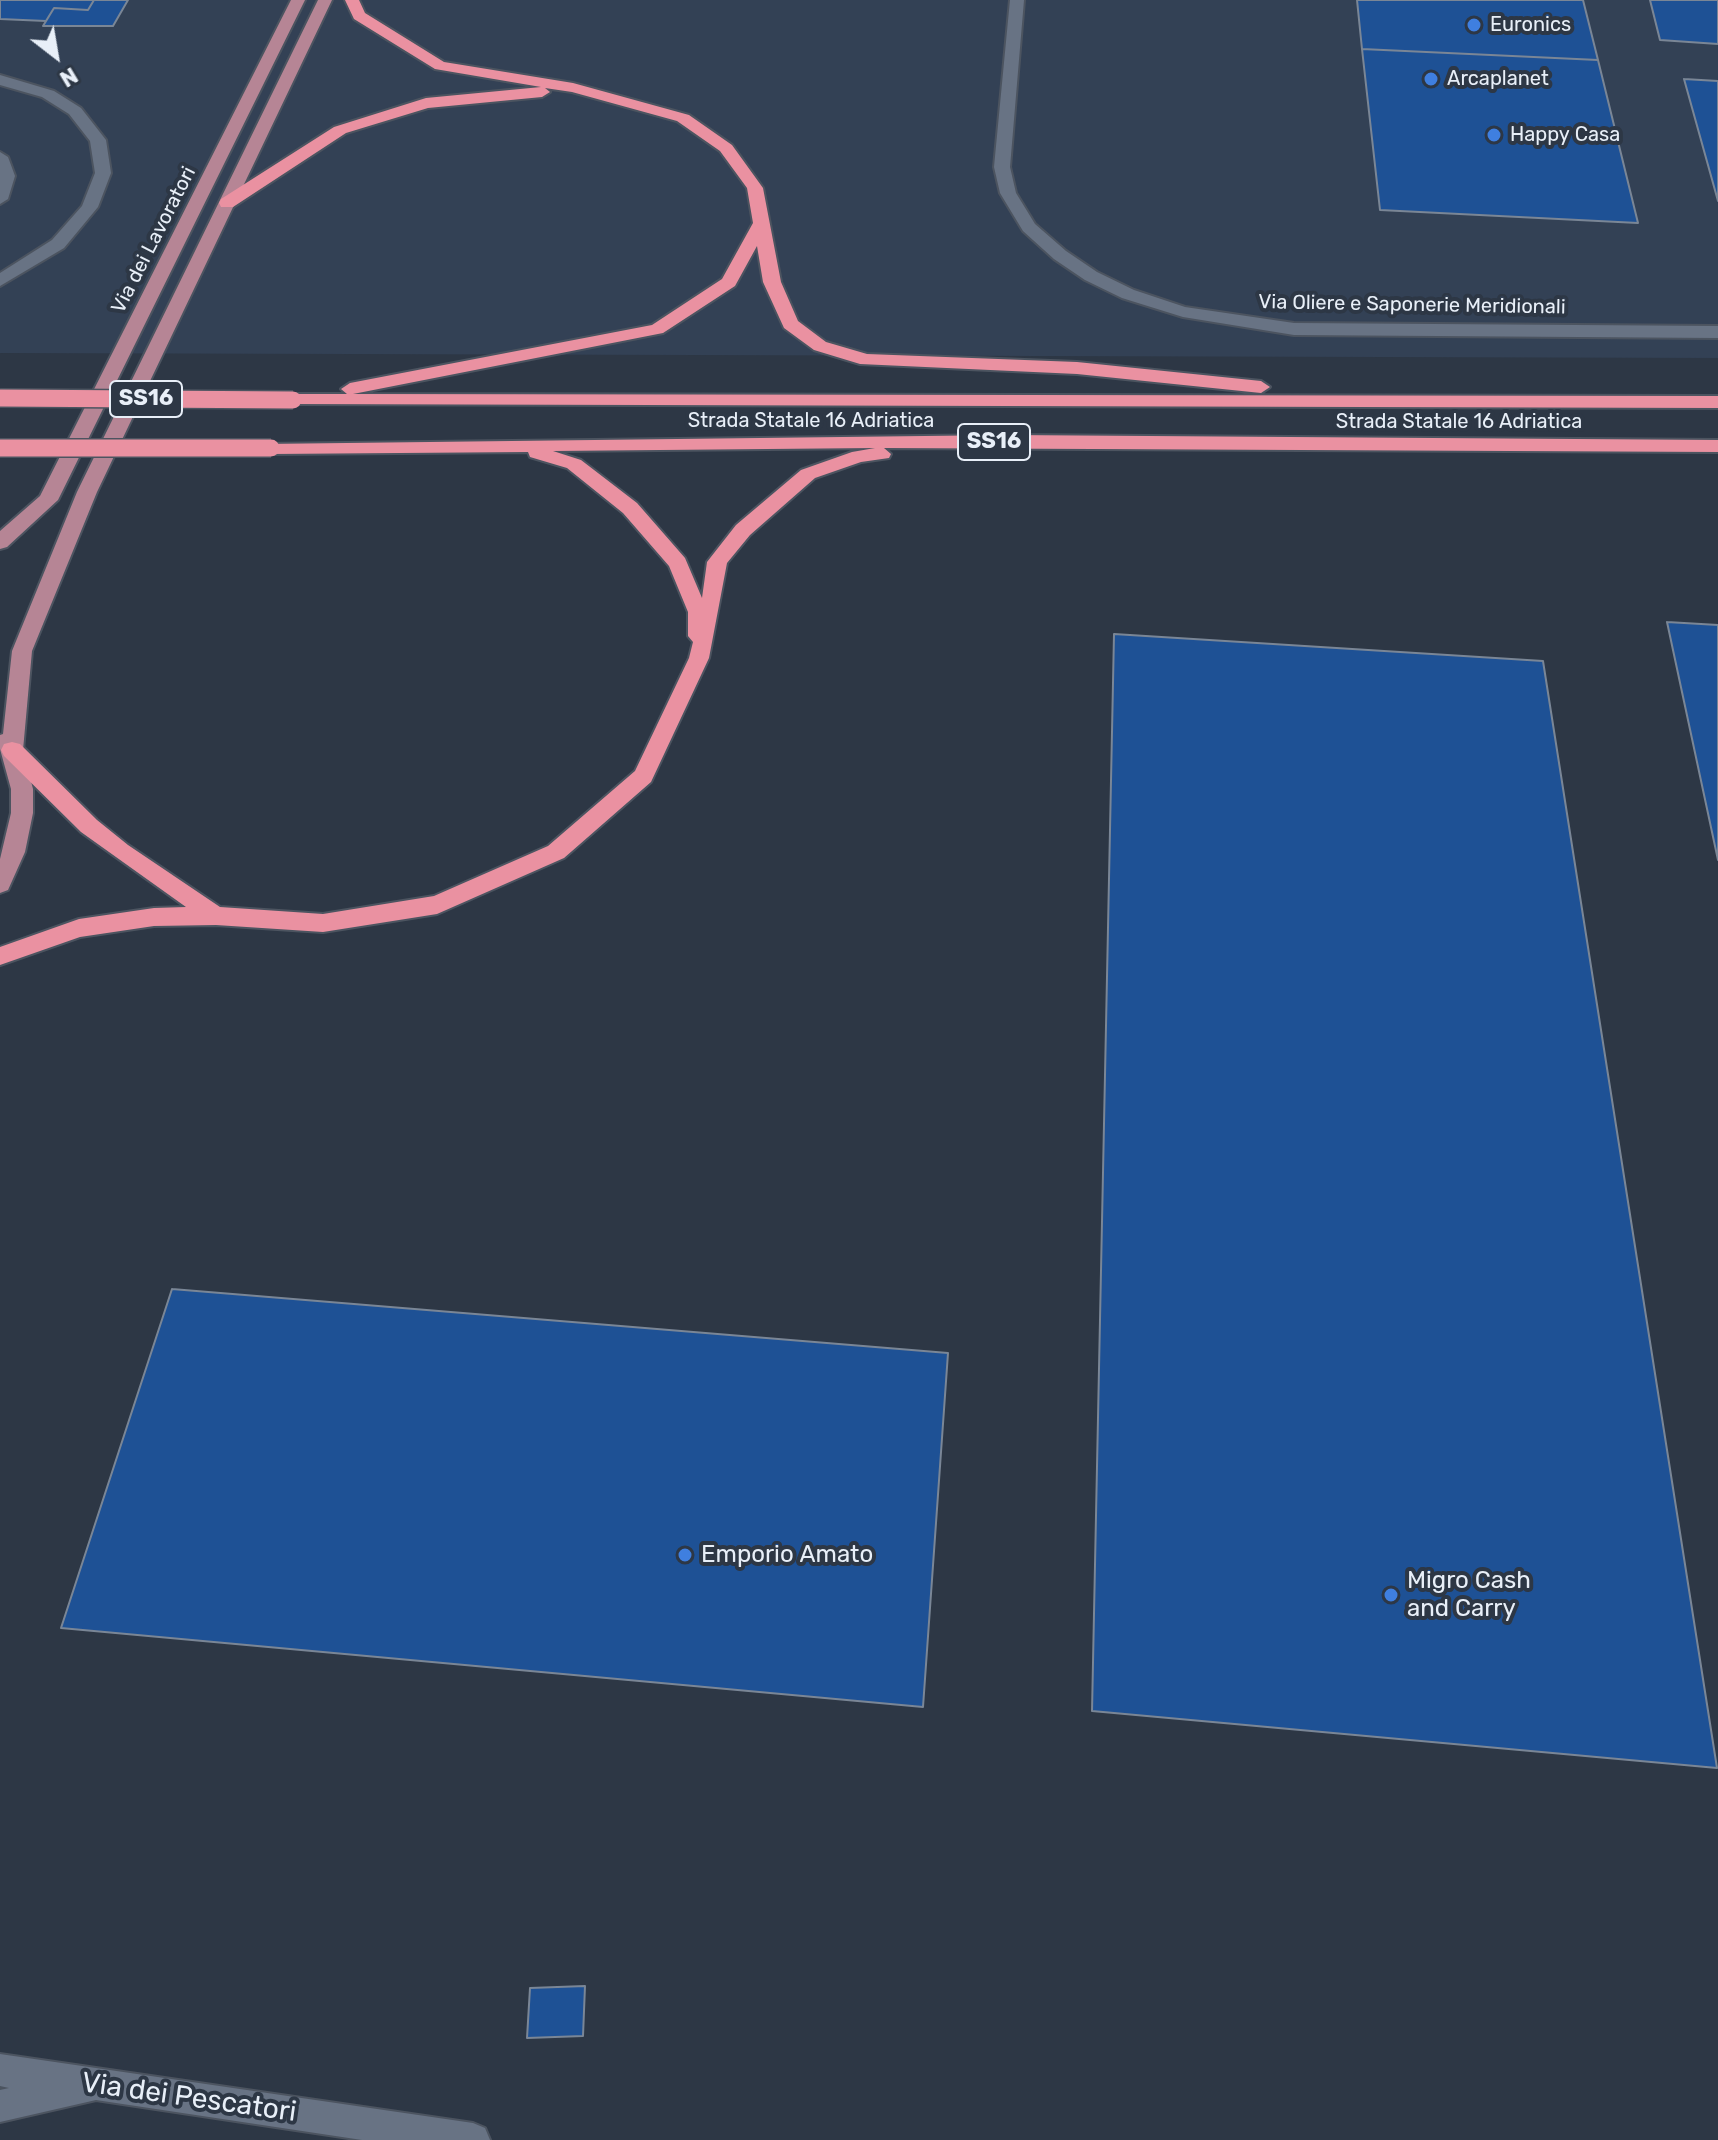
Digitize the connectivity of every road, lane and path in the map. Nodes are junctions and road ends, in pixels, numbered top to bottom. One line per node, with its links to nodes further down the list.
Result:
1 (298, 0): 21 (main road, Via dei Lavoratori)
2 (325, 0): 9 (main road, Via dei Lavoratori)
3 (352, 0): 6 (highway)
4 (1017, 0): 12 (street, Via Oliere e Saponerie Meridionali)
5 (0, 80): 11 (street)
6 (573, 88): 9 (highway); 10 (highway)
7 (0, 157): 8 (street)
8 (0, 199)
9 (227, 203): 24 (main road, Via dei Lavoratori)
10 (761, 223): 14 (highway); 15 (highway)
11 (0, 281)
12 (1718, 332)
13 (0, 398): 14 (highway, Strada Statale 16 Adriatica / SS16, bridge)
14 (293, 400): 15 (highway, Strada Statale 16 Adriatica / SS16)
15 (1392, 400): 16 (highway, Strada Statale 16 Adriatica / SS16)
16 (1718, 402)
17 (1007, 441): 18 (highway, Strada Statale 16 Adriatica / SS16); 19 (highway, Strada Statale 16 Adriatica / SS16); 22 (highway)
18 (512, 445): 20 (highway, Strada Statale 16 Adriatica / SS16, bridge); 22 (highway)
19 (1718, 446)
20 (0, 448)
21 (0, 542)
22 (699, 658): 26 (highway)
23 (0, 730): 24 (main road)
24 (12, 750): 25 (main road); 26 (highway)
25 (0, 884)
26 (216, 916): 27 (highway)
27 (0, 956)
28 (0, 2070): 29 (street, Via dei Pescatori)
29 (102, 2085): 30 (street); 31 (street, Via dei Pescatori)
30 (0, 2106)
31 (473, 2140)

